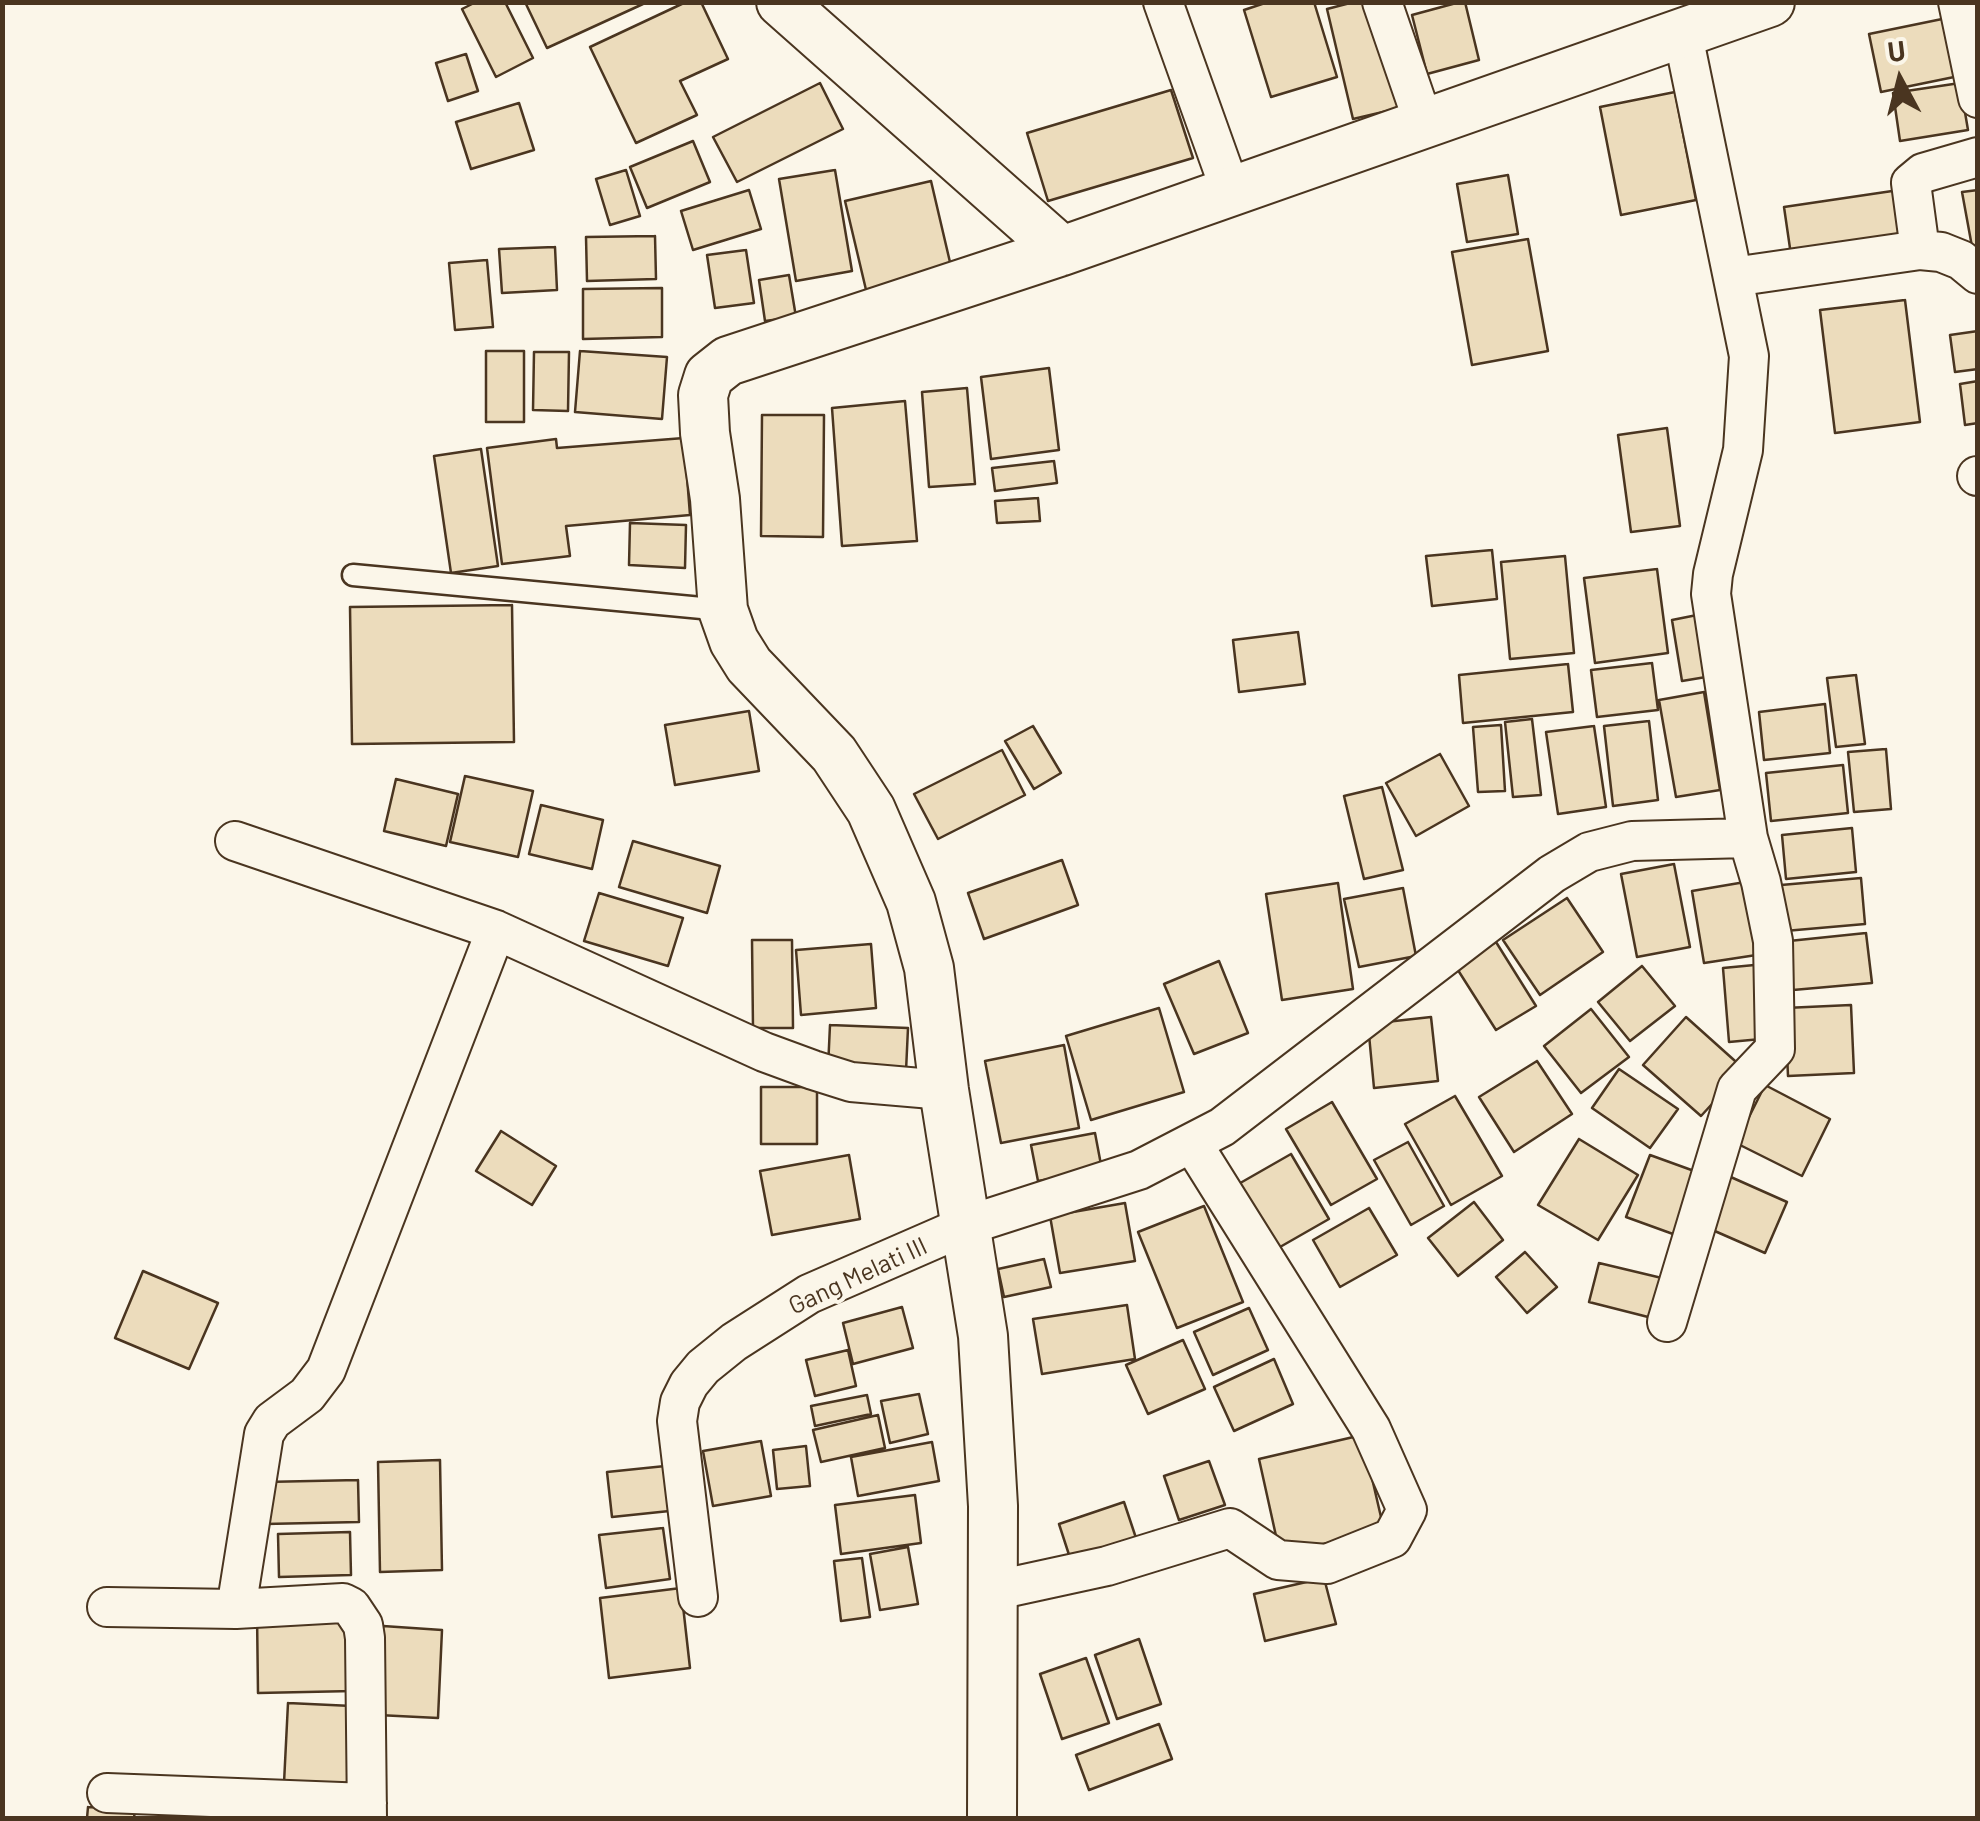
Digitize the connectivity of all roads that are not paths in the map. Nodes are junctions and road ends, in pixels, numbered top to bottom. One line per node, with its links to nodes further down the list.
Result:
1 (782, 2): 11 (street)
2 (1163, 2): 9 (street)
3 (1382, 2): 7 (street)
4 (1958, 2): 6 (street)
5 (1725, 15): 7 (street); 13 (street)
6 (1978, 98)
7 (1424, 124): 9 (street)
8 (1978, 156): 10 (street)
9 (1232, 192): 11 (street)
10 (1920, 250): 12 (street); 13 (street)
11 (1062, 251): 15 (street)
12 (1978, 274)
13 (1732, 276): 16 (street)
14 (353, 574): 15 (lane)
15 (723, 610): 19 (street)
16 (1748, 838): 20 (street, Gang Melati III); 22 (street)
17 (235, 840): 18 (street)
18 (496, 930): 19 (street); 26 (street)
19 (944, 1090): 21 (street)
20 (1192, 1143): 21 (street, Gang Melati III); 23 (street)
21 (966, 1226): 23 (street); 24 (street, Gang Melati III)
22 (1667, 1322)
23 (992, 1591): 29 (street)
24 (698, 1597)
25 (106, 1607): 26 (street)
26 (236, 1609): 28 (street)
27 (107, 1793): 28 (street)
28 (367, 1811)
29 (992, 1818)

